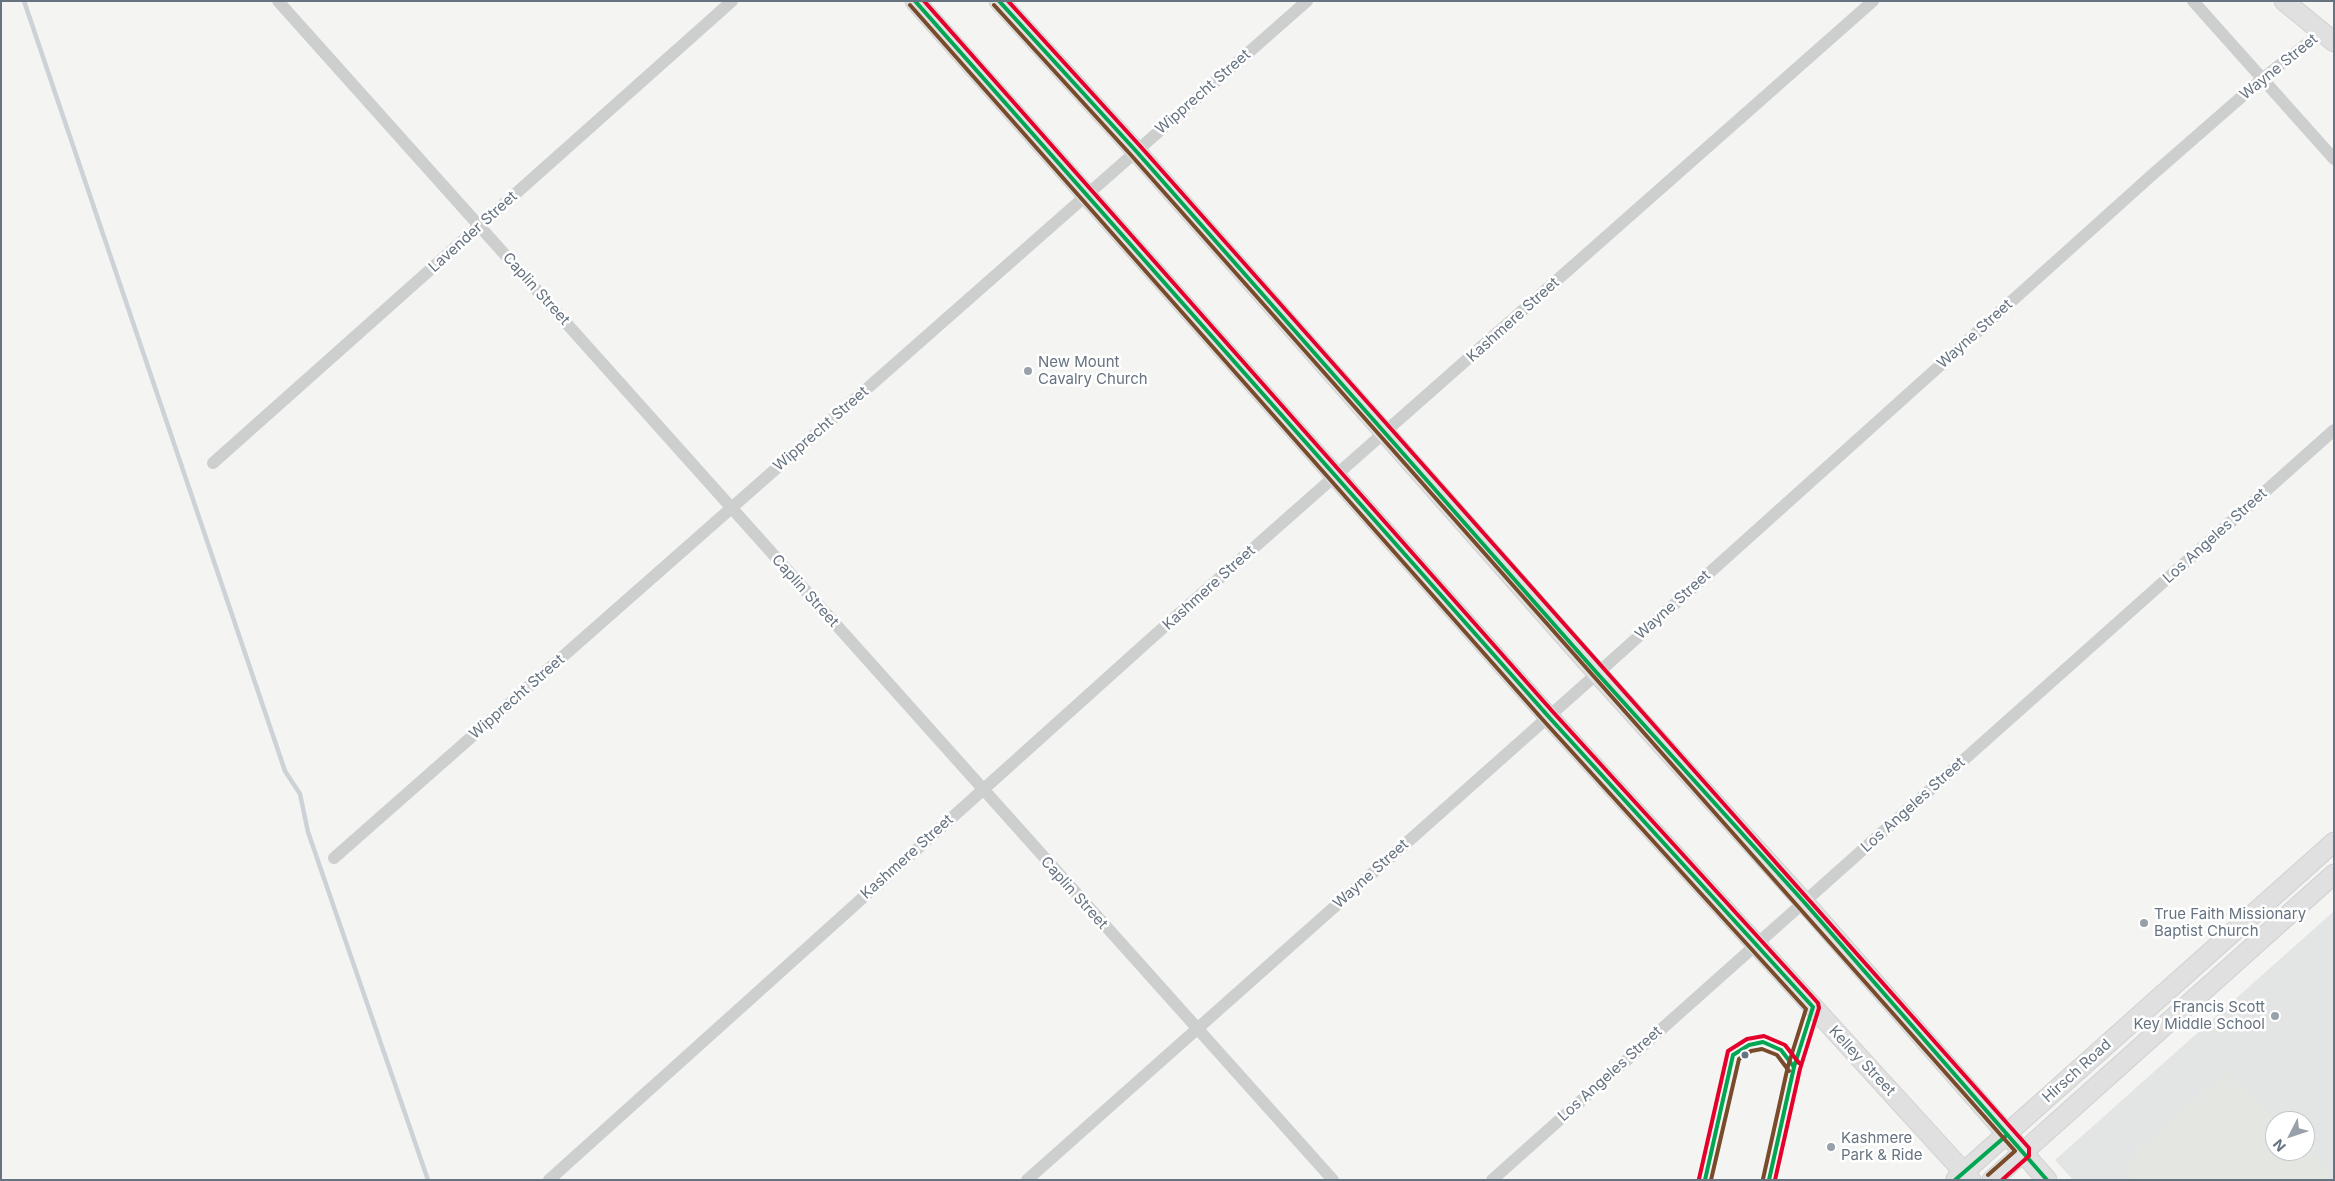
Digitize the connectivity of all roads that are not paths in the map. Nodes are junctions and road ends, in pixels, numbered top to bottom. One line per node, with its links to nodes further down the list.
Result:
1 (278, 1): 14 (street, Caplin Street)
2 (732, 1): 14 (street, Lavender Street)
3 (915, 1): 13 (main road, Kelley Street)
4 (999, 1): 11 (main road)
5 (1307, 1): 11 (street, Wipprecht Street)
6 (1873, 1): 16 (street, Kashmere Street)
7 (2193, 1): 10 (street)
8 (2284, 1): 9 (main road)
9 (2328, 37): 10 (street, Wayne Street)
10 (2262, 79): 12 (street); 20 (street, Wayne Street)
11 (1136, 152): 13 (street, Wipprecht Street); 16 (main road)
12 (2334, 159)
13 (1088, 194): 18 (main road, Kelley Street); 19 (street, Wipprecht Street)
14 (480, 226): 17 (street, Lavender Street); 19 (street, Caplin Street)
15 (2334, 430): 26 (street, Los Angeles Street)
16 (1384, 434): 18 (street, Kashmere Street); 20 (main road)
17 (213, 463)
18 (1335, 476): 21 (main road, Kelley Street); 22 (street, Kashmere Street)
19 (731, 508): 22 (street, Caplin Street); 24 (street, Wipprecht Street)
20 (1597, 673): 21 (street, Wayne Street); 26 (main road)
21 (1548, 716): 27 (main road, Kelley Street); 30 (street, Wayne Street)
22 (982, 790): 30 (street, Caplin Street); 34 (street, Kashmere Street)
23 (2334, 842): 28 (main road, Hirsch Road)
24 (334, 858)
25 (2334, 874): 29 (main road, Hirsch Road)
26 (1804, 902): 27 (street, Los Angeles Street); 31 (main road)
27 (1755, 944): 33 (main road, Kelley Street); 37 (street, Los Angeles Street)
28 (2208, 954): 29 (main road); 31 (main road, Hirsch Road)
29 (2223, 972): 32 (main road, Hirsch Road)
30 (1197, 1029): 35 (street, Wayne Street); 36 (street, Caplin Street)
31 (2007, 1135): 32 (main road); 33 (main road, Hirsch Road)
32 (2024, 1152): 38 (main road, Hirsch Road); 39 (main road)
33 (1963, 1177)
34 (549, 1180)
35 (1027, 1180)
36 (1333, 1180)
37 (1492, 1180)
38 (1992, 1180)
39 (2047, 1180)

